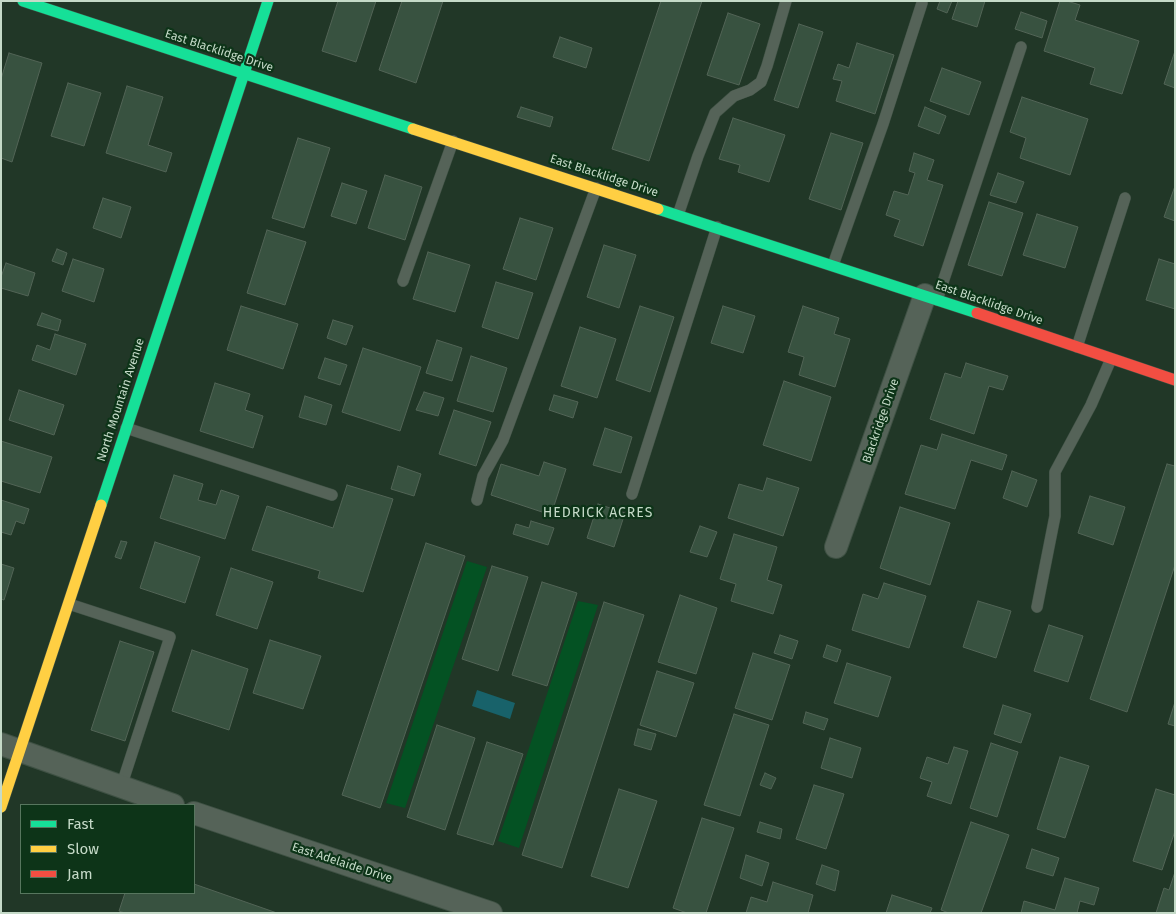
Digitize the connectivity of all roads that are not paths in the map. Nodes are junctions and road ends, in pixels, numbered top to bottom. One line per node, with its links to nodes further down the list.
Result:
1 (23, 1): 6 (street, East Blacklidge Drive)
2 (268, 1): 6 (street, North Mountain Avenue)
3 (786, 1): 10 (lane)
4 (922, 3): 12 (lane)
5 (1021, 47): 14 (lane)
6 (243, 73): 7 (street, East Blacklidge Drive); 18 (street, North Mountain Avenue)
7 (453, 141): 8 (street, East Blacklidge Drive); 13 (lane)
8 (596, 188): 10 (street, East Blacklidge Drive); 21 (lane)
9 (1125, 198): 15 (lane)
10 (678, 215): 11 (street, East Blacklidge Drive)
11 (717, 227): 12 (street, East Blacklidge Drive); 19 (lane)
12 (834, 265): 14 (street, East Blacklidge Drive)
13 (403, 281)
14 (931, 298): 15 (street, East Blacklidge Drive); 22 (street, Blackridge Drive)
15 (1078, 347): 16 (street, East Blacklidge Drive)
16 (1111, 359): 17 (street, East Blacklidge Drive); 24 (lane)
17 (1175, 380)
18 (126, 428): 20 (lane); 23 (street, North Mountain Avenue)
19 (632, 494)
20 (332, 495)
21 (477, 500)
22 (836, 547)
23 (68, 604): 25 (street, North Mountain Avenue); 26 (lane)
24 (1037, 607)
25 (11, 747): 26 (street); 28 (street, North Mountain Avenue)
26 (121, 787): 27 (street)
27 (170, 804)
28 (1, 807)
29 (195, 813): 30 (street, East Adelaide Drive)
30 (491, 913)

